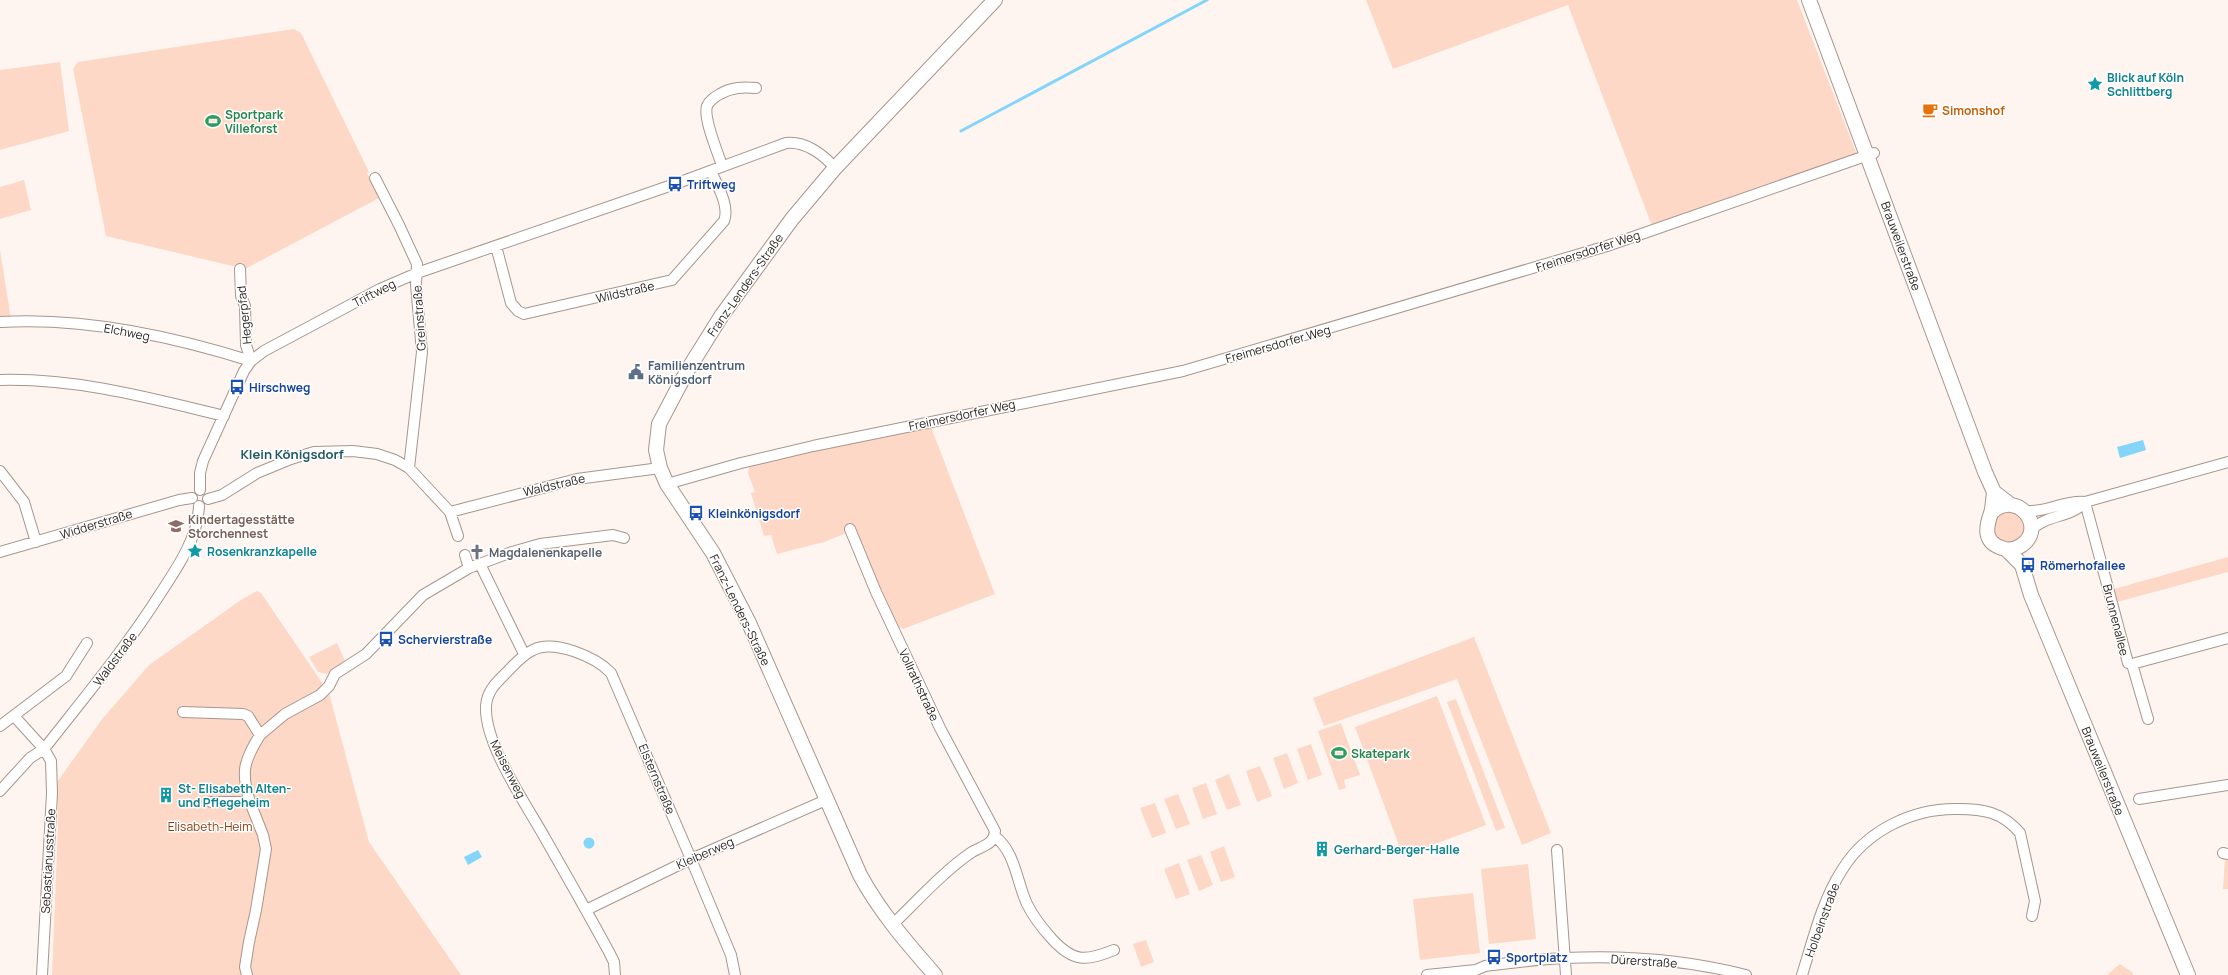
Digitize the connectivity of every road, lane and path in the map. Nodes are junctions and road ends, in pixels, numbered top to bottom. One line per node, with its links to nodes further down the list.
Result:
1 (995, 0): 6 (main road, Franz-Lenders-Straße)
2 (1809, 0): 4 (main road, Brauweilerstraße)
3 (756, 88): 5 (street)
4 (1871, 154): 20 (street, Freimersdorfer Weg); 22 (main road, Brauweilerstraße)
5 (722, 166): 6 (street, Triftweg); 7 (street, Triftweg)
6 (835, 168): 18 (main road, Franz-Lenders-Straße)
7 (711, 171): 9 (street, Triftweg); 9 (street, Wildstraße)
8 (374, 178): 11 (street, Greinstraße)
9 (496, 246): 11 (street, Triftweg)
10 (240, 269): 13 (street, Hegerpfad)
11 (417, 273): 13 (street, Triftweg); 17 (street, Greinstraße)
12 (0, 322): 13 (street, Elchweg)
13 (251, 361): 15 (street, Triftweg)
14 (0, 380): 15 (street)
15 (224, 416): 21 (street, Triftweg)
16 (2228, 462): 25 (street)
17 (409, 468): 24 (street); 29 (street)
18 (660, 468): 20 (main road, Franz-Lenders-Straße); 29 (street, Waldstraße)
19 (0, 471): 35 (street)
20 (667, 484): 55 (main road, Franz-Lenders-Straße)
21 (200, 490): 23 (street); 24 (street)
22 (1994, 492): 26 (main road); 30 (main road, Brauweilerstraße)
23 (192, 498): 27 (street); 35 (street, Widderstraße)
24 (208, 498): 27 (street)
25 (2085, 502): 28 (street); 33 (street); 45 (street, Brunnenallee)
26 (2011, 504): 28 (main road); 30 (main road)
27 (199, 506): 51 (street, Waldstraße)
28 (2025, 511): 33 (main road, Brauweilerstraße)
29 (450, 512): 32 (street)
30 (1991, 513): 36 (main road, Brauweilerstraße)
31 (850, 529): 58 (street, Vollrathstraße)
32 (458, 536)
33 (2028, 536): 36 (main road); 40 (main road, Brauweilerstraße)
34 (624, 538): 39 (street)
35 (36, 542): 37 (street, Widderstraße)
36 (2006, 549): 40 (main road, Brauweilerstraße)
37 (0, 552)
38 (465, 555): 41 (street)
39 (480, 564): 41 (street); 44 (street)
40 (2022, 565): 76 (main road, Brauweilerstraße)
41 (468, 568): 50 (street)
42 (2228, 638): 45 (street, Brunnenallee)
43 (87, 643): 47 (street)
44 (524, 654): 60 (street, Elsternstraße); 61 (street, Meisenweg)
45 (2132, 664): 48 (street, Brunnenallee)
46 (184, 712): 50 (street)
47 (14, 716): 49 (street); 51 (street, Sebastianusstraße)
48 (2148, 720)
49 (0, 726)
50 (260, 735): 57 (street)
51 (44, 750): 53 (street, Waldstraße); 67 (street, Sebastianusstraße)
52 (2228, 785): 54 (street)
53 (0, 791)
54 (2139, 799)
55 (826, 800): 60 (street, Kleiberweg); 63 (main road, Franz-Lenders-Straße)
56 (211, 802): 57 (street)
57 (250, 802): 68 (street)
58 (994, 836): 63 (street); 64 (street, Vollrathstraße)
59 (1557, 850): 65 (street)
60 (691, 859): 61 (street, Kleiberweg); 70 (street, Elsternstraße)
61 (586, 910): 69 (street, Meisenweg)
62 (2032, 916): 75 (street, Holbeinstraße)
63 (892, 925): 71 (main road, Franz-Lenders-Straße)
64 (1114, 950)
65 (1564, 958): 66 (street, Dürerstraße); 72 (street, Dürerstraße); 73 (street)
66 (1708, 970): 74 (street, Dürerstraße)
67 (42, 975)
68 (247, 975)
69 (615, 975)
70 (735, 975)
71 (935, 975)
72 (1427, 975)
73 (1566, 975)
74 (1746, 975)
75 (1802, 975)
76 (2188, 975)

